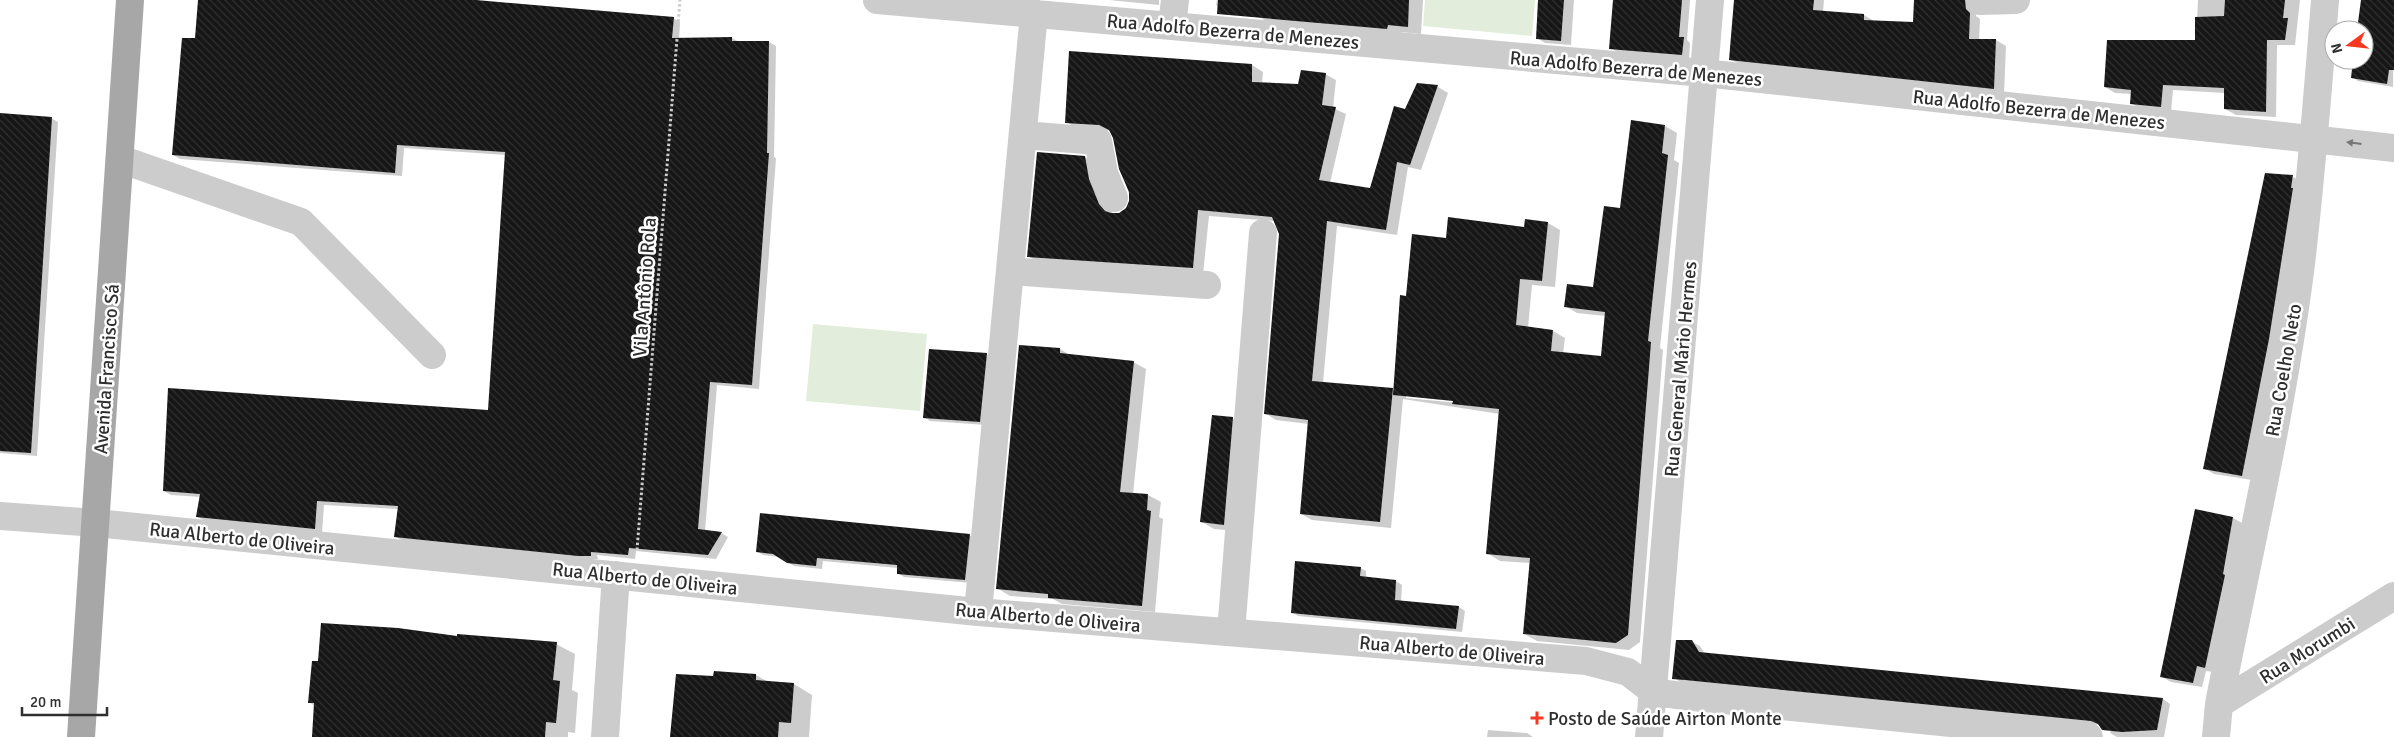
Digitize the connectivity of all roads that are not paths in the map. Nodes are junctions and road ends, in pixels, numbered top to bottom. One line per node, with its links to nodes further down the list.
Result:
1 (130, 0): 14 (main road, Avenida Francisco Sá)
2 (877, 0): 6 (street, Rua Adolfo Bezerra de Menezes)
3 (1710, 0): 10 (street, Rua General Mário Hermes)
4 (2016, 0): 7 (street)
5 (2325, 0): 12 (street, Rua Coelho Neto)
6 (918, 1): 8 (street, Rua Adolfo Bezerra de Menezes)
7 (1980, 1)
8 (1034, 13): 9 (street, Rua Adolfo Bezerra de Menezes); 11 (street)
9 (1174, 13): 10 (street, Rua Adolfo Bezerra de Menezes)
10 (1704, 73): 12 (street, Rua Adolfo Bezerra de Menezes); 26 (street, Rua General Mário Hermes)
11 (1023, 136): 15 (street); 17 (street)
12 (2314, 138): 13 (street, Rua Adolfo Bezerra de Menezes, one-way to 12); 27 (street, Rua Coelho Neto)
13 (2394, 148)
14 (120, 159): 19 (street); 21 (main road, Avenida Francisco Sá)
15 (1114, 198)
16 (1263, 233): 25 (street)
17 (1010, 271): 18 (street); 24 (street)
18 (1206, 285)
19 (432, 356)
20 (0, 516): 21 (street, Rua Alberto de Oliveira)
21 (96, 523): 22 (street, Rua Alberto de Oliveira); 28 (main road, Avenida Francisco Sá)
22 (626, 576): 24 (street, Rua Alberto de Oliveira); 29 (street)
23 (2394, 596): 27 (street, Rua Morumbi)
24 (978, 612): 25 (street, Rua Alberto de Oliveira)
25 (1231, 632): 26 (street, Rua Alberto de Oliveira)
26 (1654, 692): 30 (street, Rua General Mário Hermes); 31 (street)
27 (2219, 704): 32 (street, Rua Coelho Neto)
28 (81, 737)
29 (605, 737)
30 (1649, 737)
31 (2089, 737)
32 (2216, 737)

